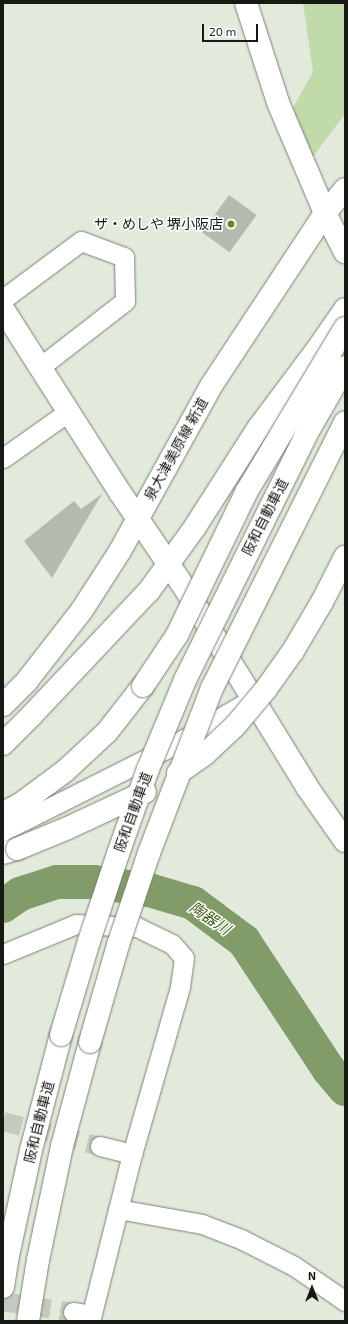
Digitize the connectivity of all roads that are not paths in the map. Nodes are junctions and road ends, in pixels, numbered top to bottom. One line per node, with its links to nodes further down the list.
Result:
1 (246, 3): 3 (main road)
2 (345, 189): 3 (main road, 泉大津美原線 新道)
3 (325, 213): 4 (main road); 14 (main road, 泉大津美原線 新道)
4 (345, 252)
5 (3, 299): 9 (street)
6 (3, 309): 9 (main road)
7 (345, 309): 16 (main road)
8 (345, 328): 20 (main road, bridge)
9 (40, 367): 11 (main road)
10 (345, 367): 28 (main road, 阪和自動車道, bridge)
11 (68, 412): 13 (street); 14 (main road)
12 (345, 422): 32 (main road, 阪和自動車道, bridge)
13 (3, 458)
14 (138, 519): 16 (main road); 18 (main road, 泉大津美原線 新道)
15 (345, 557): 23 (main road, bridge)
16 (169, 564): 17 (main road); 19 (main road)
17 (254, 698): 21 (street); 22 (main road)
18 (3, 705)
19 (3, 744)
20 (3, 813)
21 (3, 831)
22 (345, 841)
23 (3, 853)
24 (3, 954): 26 (street)
25 (100, 1146): 26 (street)
26 (132, 1154): 27 (street)
27 (118, 1209): 29 (street); 31 (street)
28 (3, 1288)
29 (345, 1301)
30 (73, 1312): 31 (street)
31 (91, 1318)
32 (28, 1321)

